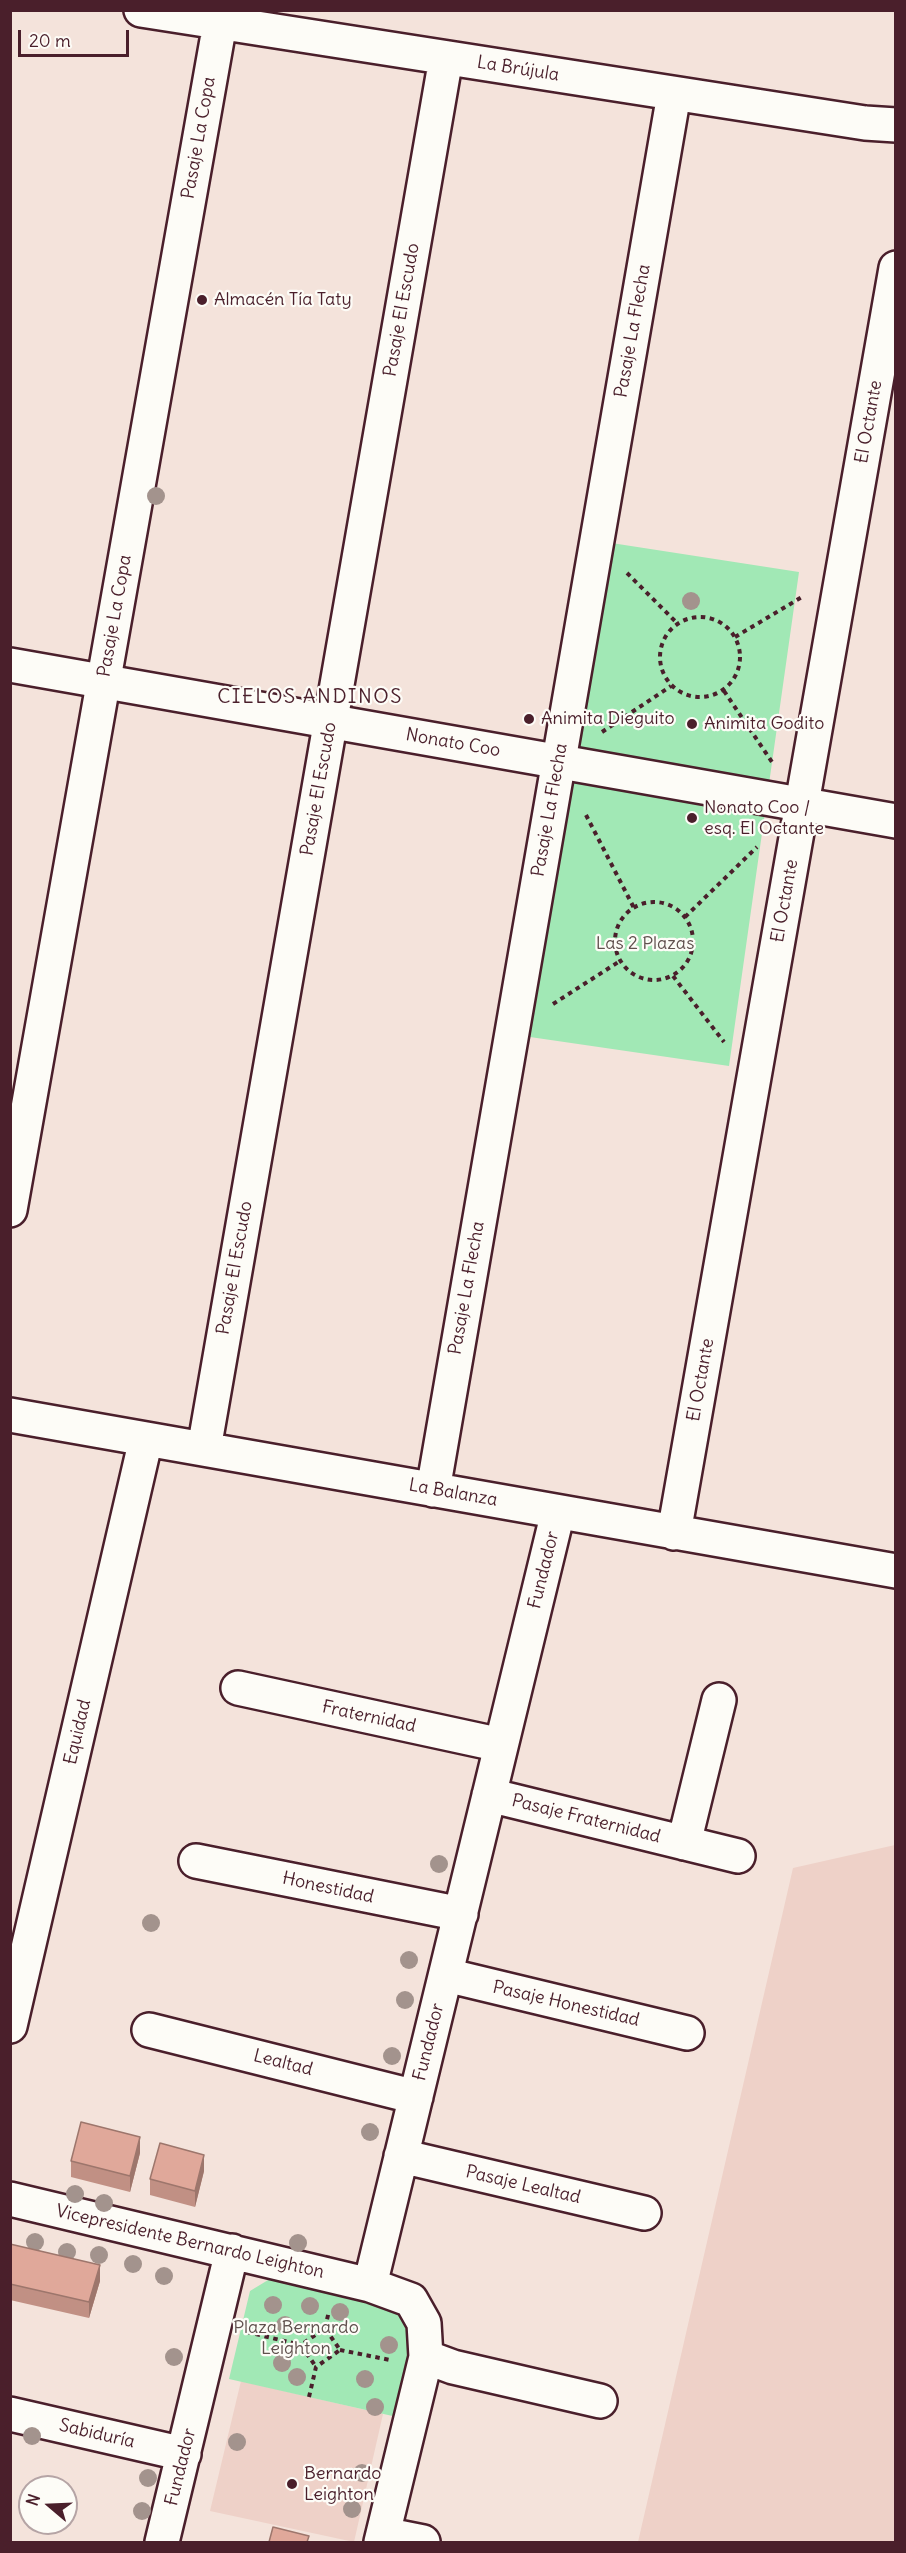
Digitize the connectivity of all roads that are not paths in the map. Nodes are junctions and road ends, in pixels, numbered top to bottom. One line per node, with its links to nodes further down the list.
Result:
1 (141, 10): 2 (street, La Brújula)
2 (219, 23): 3 (street, La Brújula); 8 (street, Pasaje La Copa)
3 (446, 58): 4 (street, La Brújula); 9 (street, Pasaje El Escudo)
4 (674, 94): 5 (street, La Brújula); 10 (street, Pasaje La Flecha)
5 (896, 124)
6 (896, 268): 11 (street, El Octante)
7 (10, 665): 8 (street, Nonato Coo)
8 (104, 681): 9 (street, Nonato Coo); 13 (street, Pasaje La Copa)
9 (330, 721): 10 (street, Nonato Coo); 16 (street, Pasaje El Escudo)
10 (559, 761): 11 (street, Nonato Coo); 17 (street, Pasaje La Flecha)
11 (801, 804): 12 (street, Nonato Coo); 19 (street, El Octante)
12 (896, 821)
13 (10, 1210)
14 (10, 1414): 15 (street, La Balanza)
15 (146, 1439): 16 (street, La Balanza); 30 (street, Equidad)
16 (204, 1449): 17 (street, La Balanza)
17 (433, 1490): 18 (street, La Balanza)
18 (558, 1512): 19 (street, La Balanza); 23 (street, Fundador)
19 (674, 1533): 20 (street, La Balanza)
20 (896, 1571)
21 (238, 1688): 23 (street, Fraternidad)
22 (719, 1700): 25 (street, Pasaje Fraternidad)
23 (501, 1745): 24 (street, Fundador)
24 (489, 1795): 25 (street, Pasaje Fraternidad); 28 (street, Fundador)
25 (684, 1843): 26 (street, Pasaje Fraternidad)
26 (738, 1856)
27 (196, 1861): 28 (street, Honestidad)
28 (461, 1914): 29 (street, Fundador)
29 (446, 1975): 32 (street, Pasaje Honestidad); 33 (street, Fundador)
30 (10, 2026)
31 (149, 2030): 33 (street, Lealtad)
32 (687, 2033)
33 (416, 2097): 34 (street, Fundador)
34 (401, 2156): 36 (street, Pasaje Lealtad); 38 (street, Fundador)
35 (10, 2199): 37 (street, Vicepresidente Bernardo Leighton)
36 (644, 2213)
37 (232, 2251): 38 (street, Vicepresidente Bernardo Leighton); 42 (street, Fundador)
38 (370, 2285): 39 (street)
39 (413, 2360): 40 (street); 43 (street)
40 (600, 2402)
41 (10, 2414): 42 (street, Sabiduría)
42 (184, 2454): 44 (street, Fundador)
43 (382, 2538): 45 (street)
44 (162, 2542)
45 (423, 2542)

